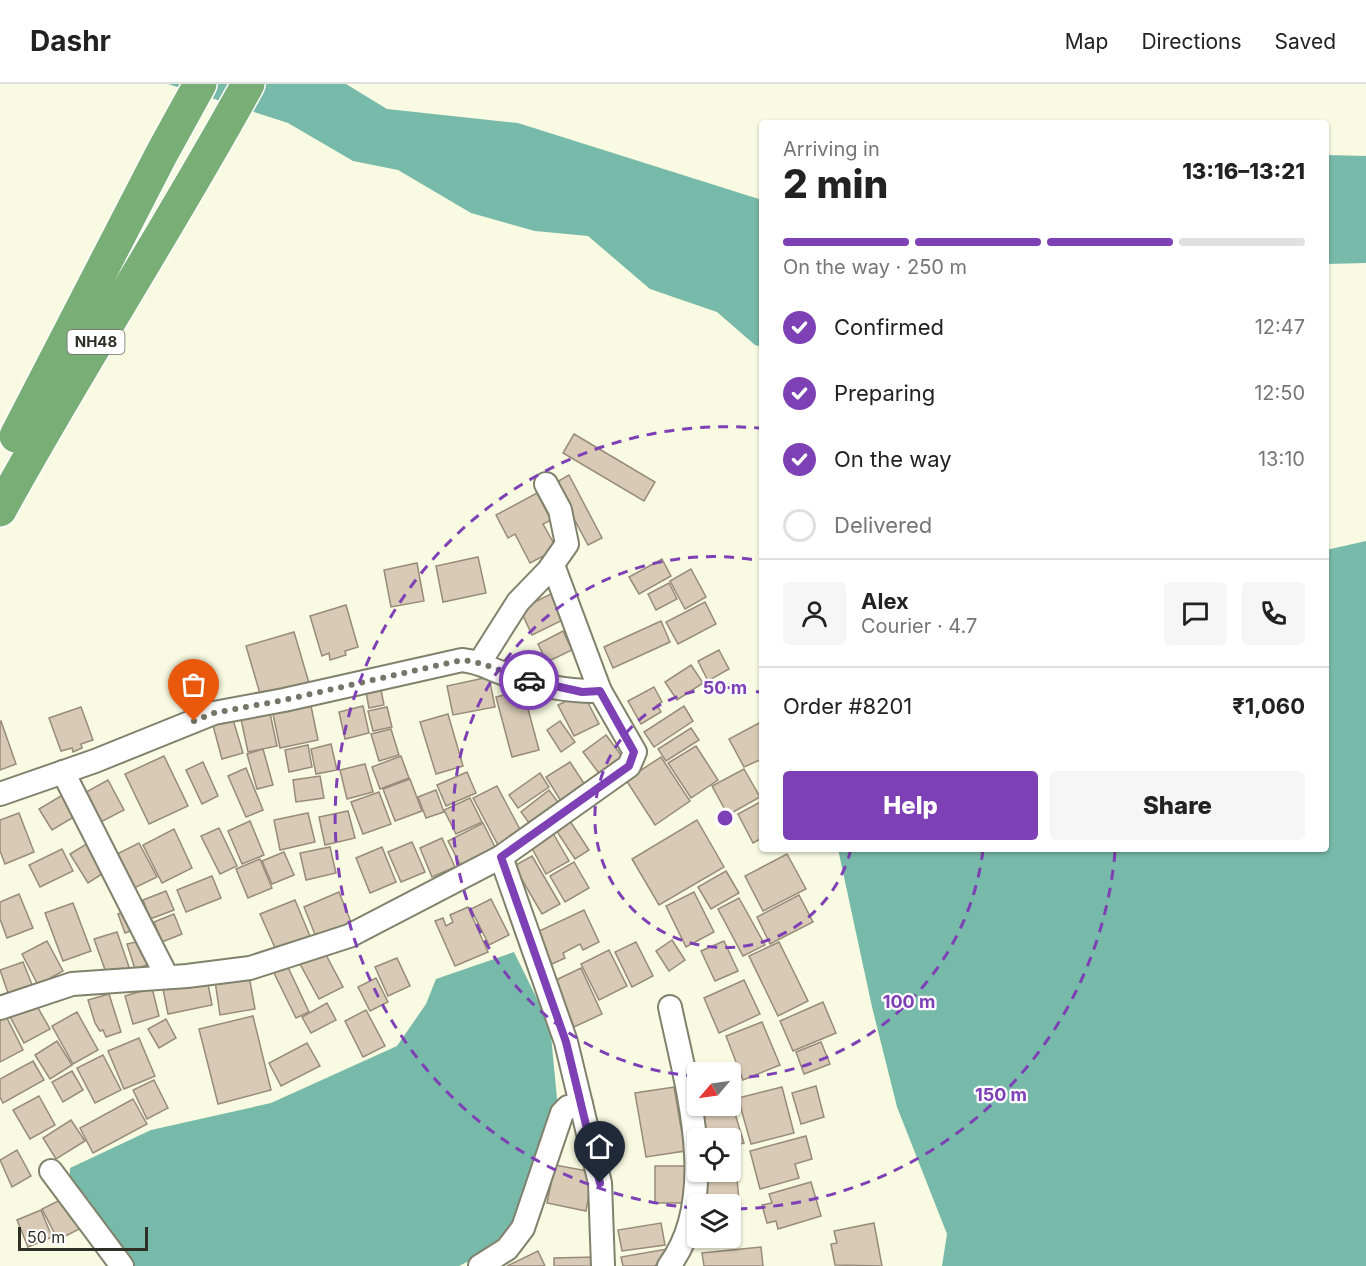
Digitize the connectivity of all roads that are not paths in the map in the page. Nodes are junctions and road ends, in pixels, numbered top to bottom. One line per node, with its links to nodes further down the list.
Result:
1 (200, 84): 3 (highway, NH48)
2 (248, 84): 5 (highway, NH48)
3 (0, 466)
4 (546, 484): 6 (street)
5 (0, 510)
6 (553, 565): 7 (street); 8 (street)
7 (480, 662): 8 (street); 9 (street)
8 (600, 691): 11 (street)
9 (63, 772): 10 (street); 12 (street)
10 (0, 794)
11 (501, 857): 12 (street); 15 (street)
12 (167, 977): 14 (street)
13 (670, 1007): 20 (street)
14 (0, 1008)
15 (581, 1104): 18 (street); 19 (street)
16 (51, 1171): 17 (street)
17 (122, 1266)
18 (480, 1266)
19 (603, 1266)
20 (669, 1266)

